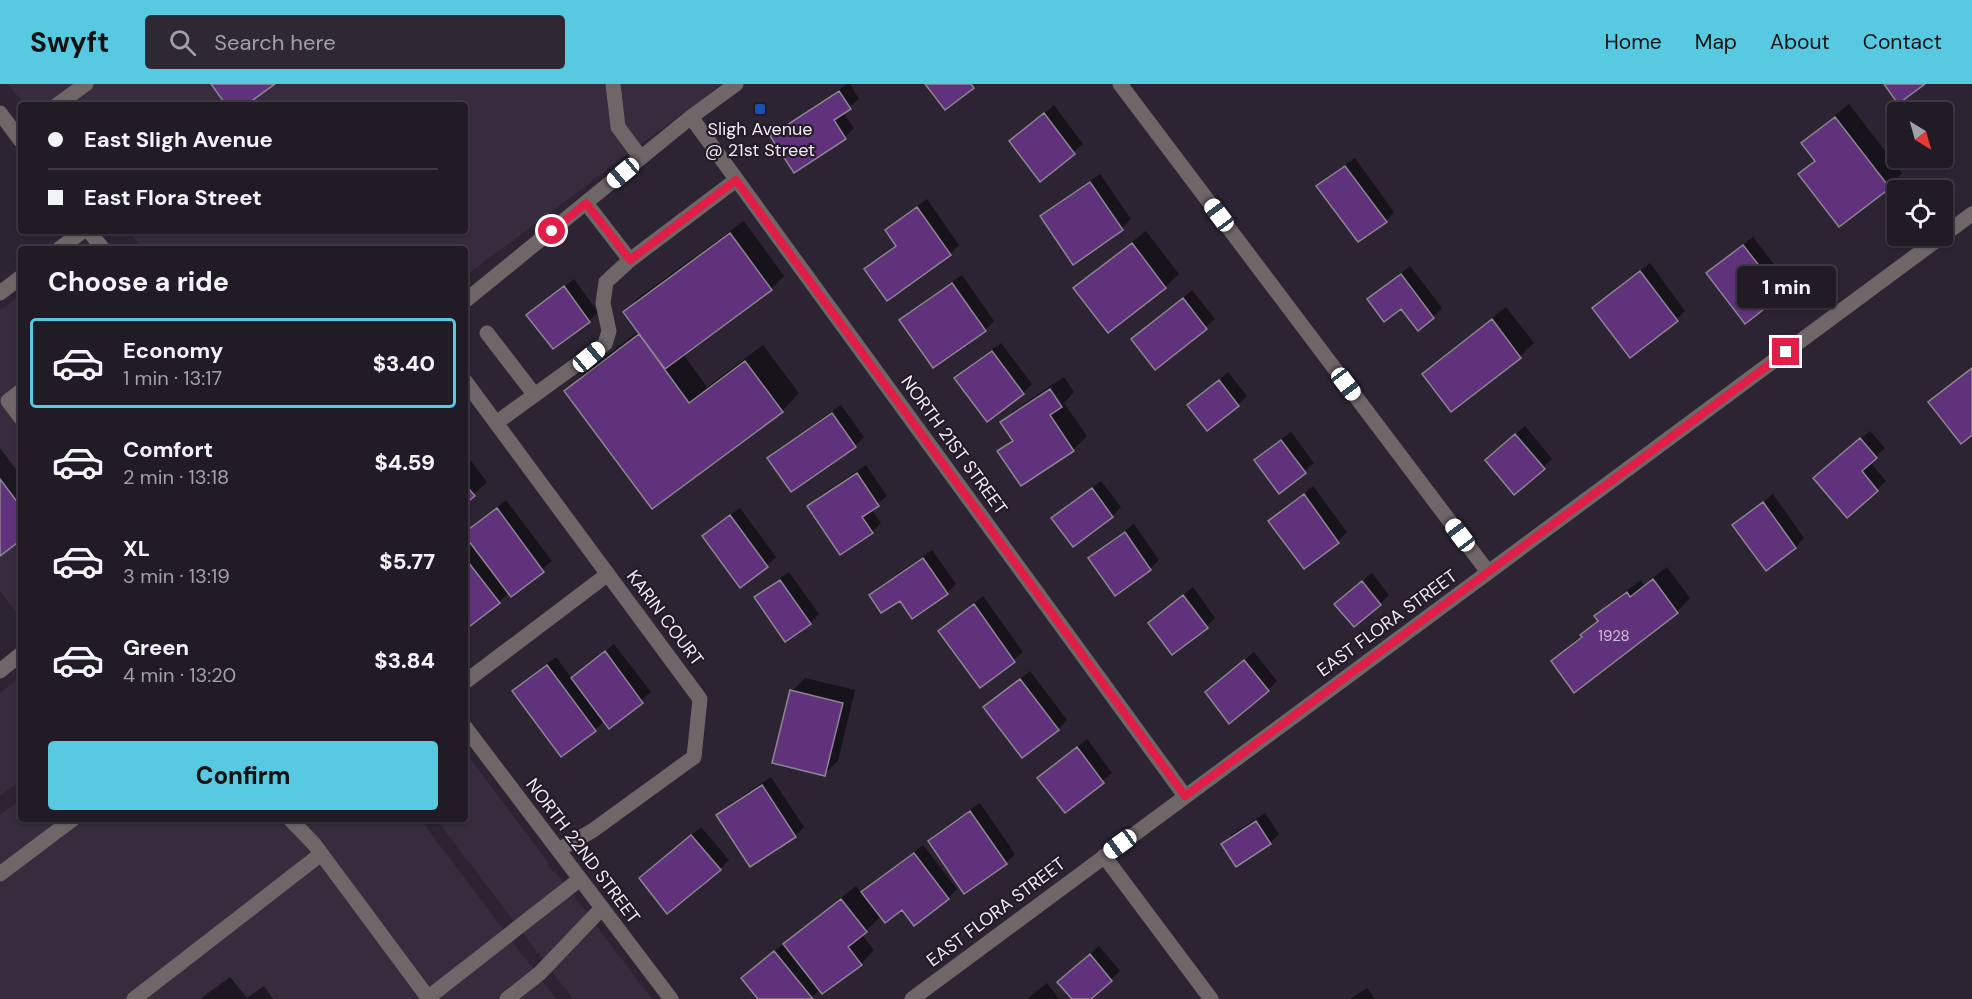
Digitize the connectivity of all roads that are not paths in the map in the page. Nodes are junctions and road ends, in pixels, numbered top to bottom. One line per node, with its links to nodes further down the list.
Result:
1 (86, 84): 5 (street)
2 (613, 84): 9 (street)
3 (736, 84): 7 (street)
4 (1120, 84): 27 (street)
5 (61, 102)
6 (0, 113): 8 (street)
7 (691, 117): 9 (street); 10 (street, NORTH 21ST STREET)
8 (18, 134)
9 (641, 158): 11 (street)
10 (736, 180): 17 (street); 33 (street, NORTH 21ST STREET)
11 (586, 203): 17 (street); 20 (street)
12 (1972, 214): 27 (street, EAST FLORA STREET)
13 (79, 234): 15 (street)
14 (91, 234): 16 (street)
15 (63, 246)
16 (101, 246)
17 (630, 260): 24 (street)
18 (18, 279): 19 (street)
19 (0, 292)
20 (468, 299)
21 (487, 333): 24 (street)
22 (468, 385): 26 (street, KARIN COURT)
23 (18, 393): 25 (street)
24 (534, 394): 26 (street)
25 (18, 414)
26 (496, 423): 28 (street, KARIN COURT)
27 (1488, 572): 33 (street, EAST FLORA STREET)
28 (608, 574): 31 (street); 36 (street, KARIN COURT)
29 (18, 656): 30 (street)
30 (0, 671)
31 (468, 680)
32 (468, 731): 36 (street, NORTH 22ND STREET)
33 (1185, 796): 38 (street, EAST FLORA STREET)
34 (70, 822): 39 (street)
35 (293, 822): 37 (street)
36 (558, 850): 40 (street, NORTH 22ND STREET)
37 (321, 854): 42 (street); 43 (street)
38 (1104, 856): 46 (street, EAST FLORA STREET); 47 (street)
39 (0, 874)
40 (580, 879): 41 (street, NORTH 22ND STREET); 42 (street)
41 (602, 908): 44 (street); 45 (street, NORTH 22ND STREET)
42 (429, 998)
43 (134, 999)
44 (507, 999)
45 (671, 999)
46 (912, 999)
47 (1211, 999)

